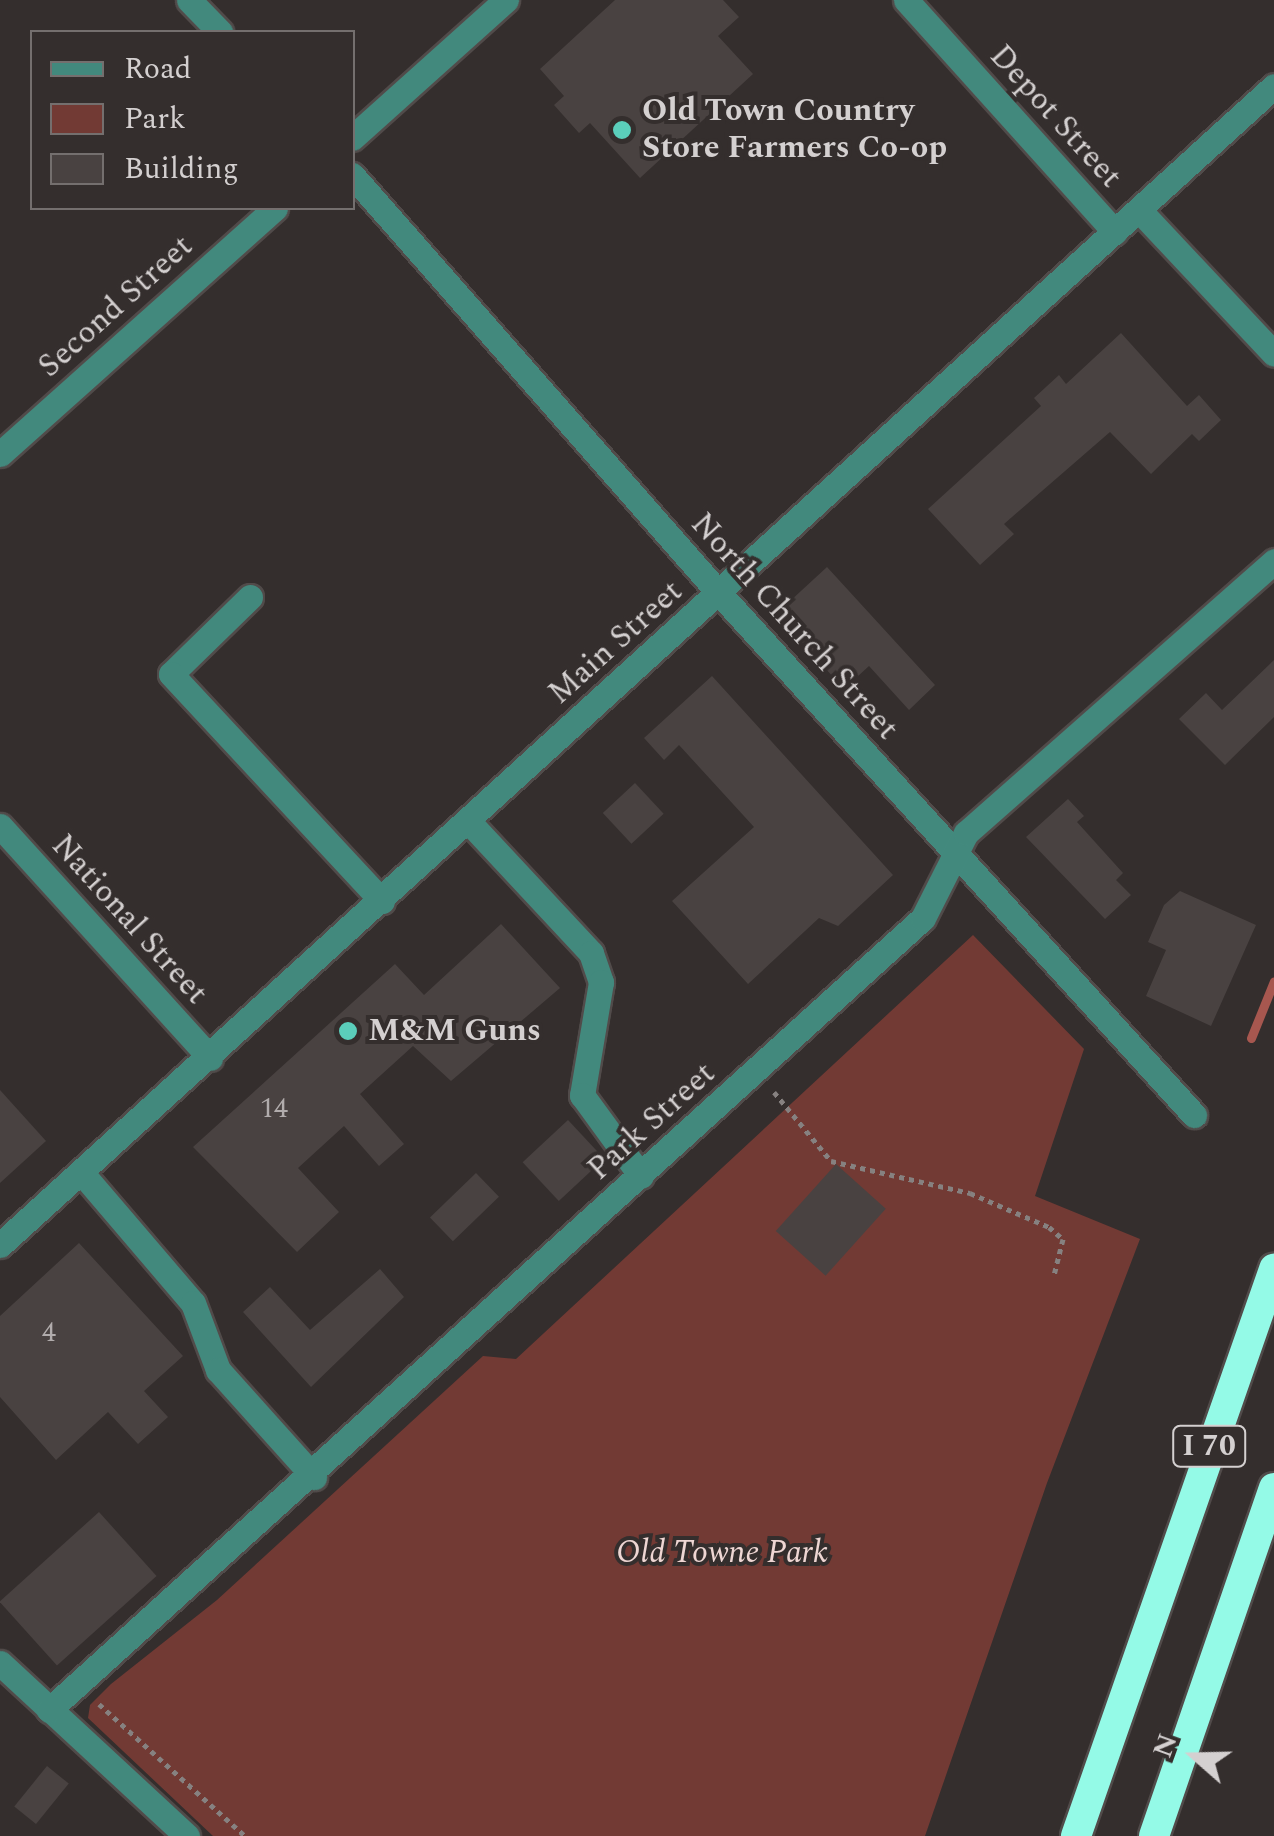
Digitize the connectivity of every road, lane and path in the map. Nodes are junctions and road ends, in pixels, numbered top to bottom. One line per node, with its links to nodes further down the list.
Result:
1 (190, 0): 4 (street)
2 (506, 0): 6 (street)
3 (906, 0): 10 (street, Depot Street)
4 (218, 30)
5 (1274, 86): 9 (street, Main Street)
6 (355, 135)
7 (355, 178): 14 (street, North Church Street)
8 (273, 210): 12 (street, Second Street)
9 (1139, 210): 10 (street, Main Street); 11 (street)
10 (1115, 232): 14 (street, Main Street)
11 (1274, 354)
12 (0, 454)
13 (1274, 562): 18 (street, Park Street)
14 (719, 593): 16 (street, Main Street); 18 (street, North Church Street)
15 (250, 597): 19 (street)
16 (469, 822): 19 (street, Main Street); 24 (street)
17 (0, 826): 20 (street, National Street)
18 (956, 856): 21 (street, Park Street); 22 (street, North Church Street)
19 (382, 900): 20 (street, Main Street)
20 (210, 1058): 23 (street, Main Street)
21 (756, 1071): 24 (street, Park Street); 27 (path)
22 (1194, 1115)
23 (81, 1172): 25 (street, Main Street); 28 (street)
24 (641, 1176): 28 (street, Park Street)
25 (0, 1245)
26 (1274, 1269): 35 (highway, I 70)
27 (1054, 1275)
28 (314, 1477): 31 (street, Park Street)
29 (1274, 1488): 36 (highway, I 70)
30 (0, 1663): 32 (street)
31 (78, 1684): 32 (street, Park Street); 34 (path)
32 (48, 1710): 33 (street)
33 (187, 1836)
34 (245, 1836)
35 (1076, 1836)
36 (1154, 1836)

